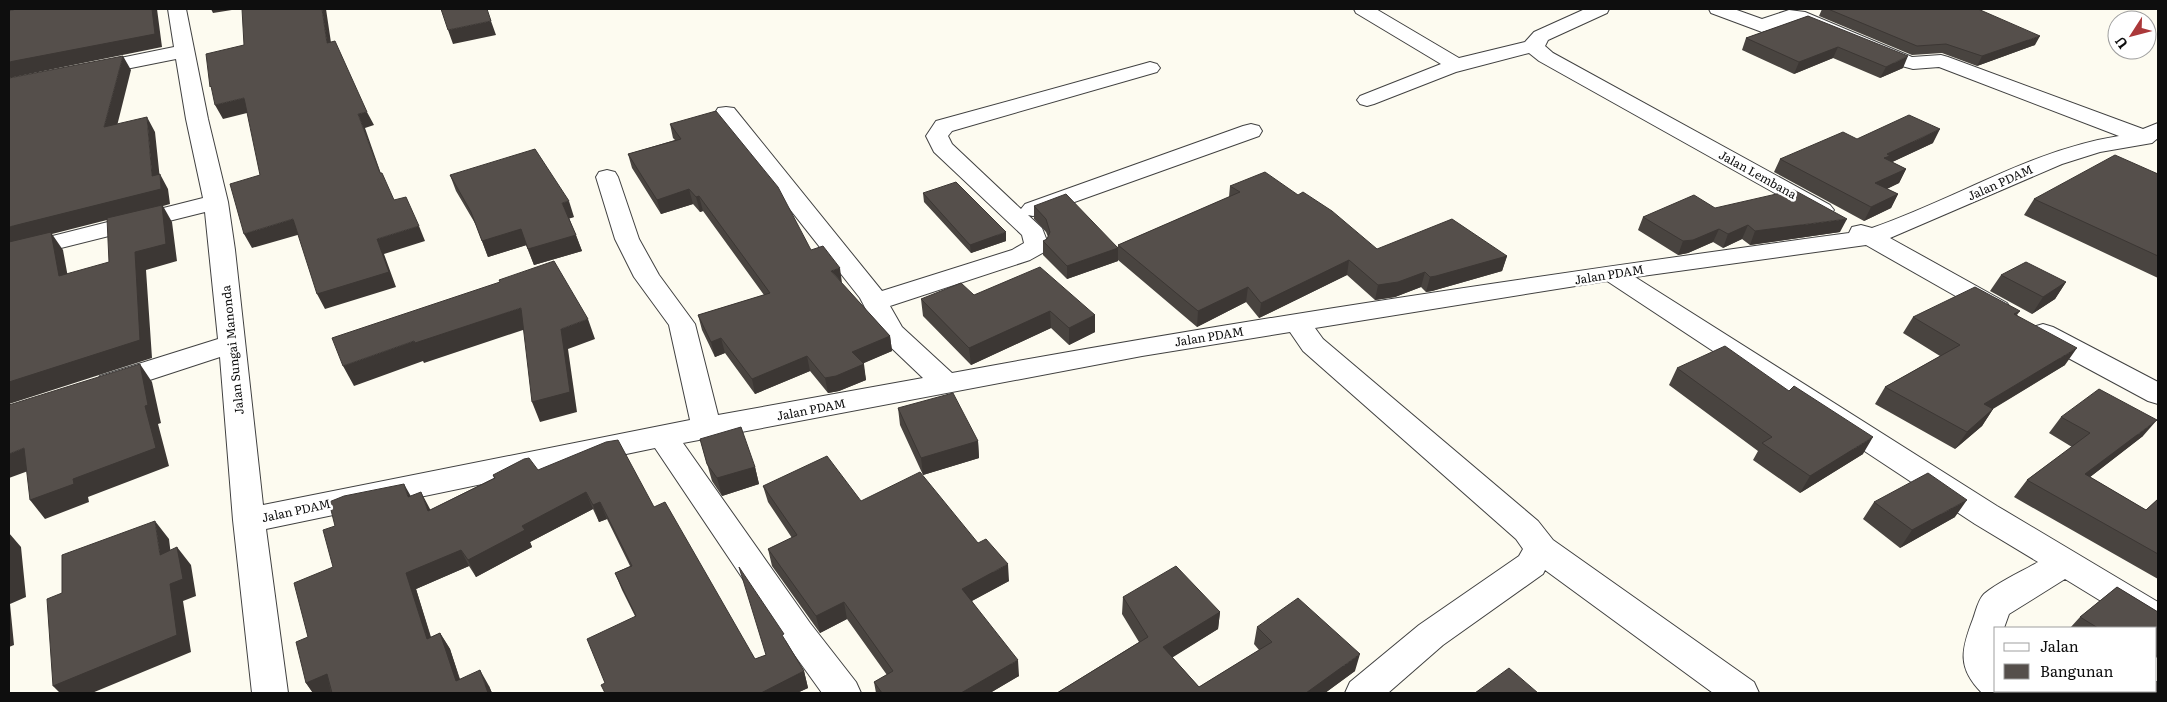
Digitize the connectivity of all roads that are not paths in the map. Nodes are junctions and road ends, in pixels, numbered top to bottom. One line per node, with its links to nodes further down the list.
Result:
1 (177, 9): 6 (street, Jalan Sungai Manonda)
2 (1364, 9): 7 (street)
3 (1600, 9): 5 (street)
4 (1718, 9): 13 (street)
5 (1534, 46): 7 (street); 17 (street, Jalan Lembana)
6 (186, 51): 9 (street); 15 (street, Jalan Sungai Manonda)
7 (1457, 65): 10 (street)
8 (1150, 68): 16 (street)
9 (74, 73)
10 (1367, 100)
11 (726, 113): 20 (street)
12 (1251, 131): 16 (street)
13 (2149, 136): 17 (street, Jalan PDAM)
14 (608, 177): 26 (street)
15 (216, 202): 18 (street); 22 (street, Jalan Sungai Manonda)
16 (1015, 216): 20 (street)
17 (1870, 237): 19 (street, Jalan PDAM); 25 (street, Jalan Lembana)
18 (9, 254)
19 (1611, 273): 21 (street, Jalan PDAM); 30 (street)
20 (875, 302): 23 (street)
21 (1297, 323): 23 (street, Jalan PDAM); 29 (street)
22 (232, 344): 24 (street); 28 (street, Jalan Sungai Manonda)
23 (947, 384): 26 (street, Jalan PDAM)
24 (90, 390)
25 (2158, 394)
26 (707, 429): 27 (street, Jalan PDAM)
27 (662, 436): 28 (street, Jalan PDAM); 34 (street)
28 (249, 520): 33 (street, Jalan Sungai Manonda)
29 (1541, 549): 35 (street); 36 (street)
30 (2064, 563): 31 (street); 32 (street)
31 (2158, 619)
32 (1994, 681)
33 (270, 693)
34 (843, 693)
35 (1363, 693)
36 (1741, 693)

